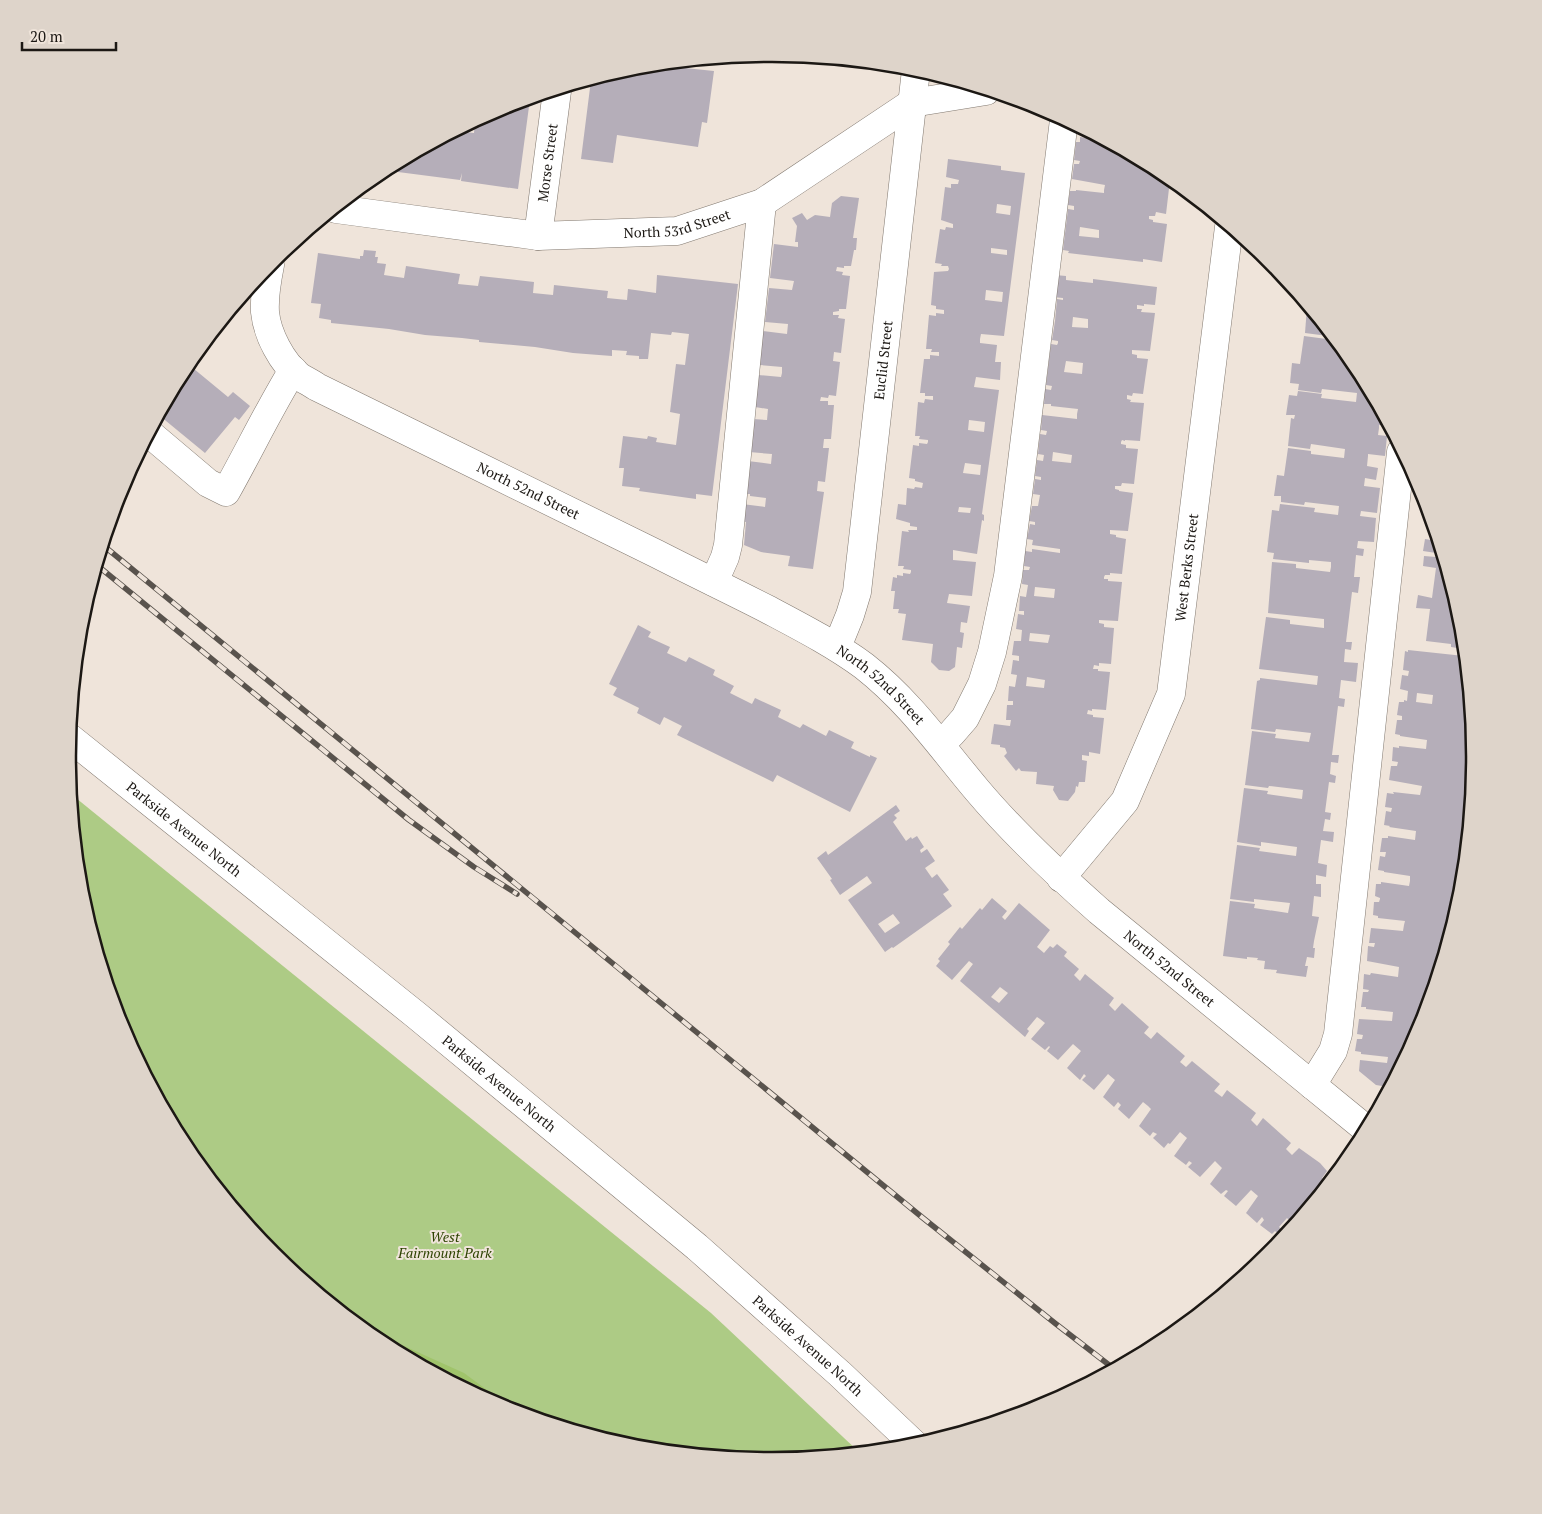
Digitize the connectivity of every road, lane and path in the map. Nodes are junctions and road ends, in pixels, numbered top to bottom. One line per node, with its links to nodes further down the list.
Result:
1 (915, 78): 4 (street, Euclid Street)
2 (974, 93): 4 (street, North 53rd Street)
3 (556, 96): 9 (street, Morse Street)
4 (912, 103): 6 (street, North 53rd Street); 15 (street, Euclid Street)
5 (1063, 127): 17 (street)
6 (762, 203): 9 (street, North 53rd Street); 14 (street)
7 (343, 210): 9 (street, North 53rd Street)
8 (1228, 234): 18 (street, West Berks Street)
9 (538, 236)
10 (268, 279): 11 (street)
11 (296, 373): 12 (street); 14 (street, North 52nd Street)
12 (155, 438)
13 (1400, 463): 19 (street)
14 (714, 582): 15 (street, North 52nd Street)
15 (837, 647): 17 (street, North 52nd Street)
16 (77, 743): 21 (street, Parkside Avenue North)
17 (941, 744): 18 (street, North 52nd Street)
18 (1061, 878): 19 (street, North 52nd Street)
19 (1312, 1085): 20 (street, North 52nd Street)
20 (1360, 1124)
21 (907, 1438)

